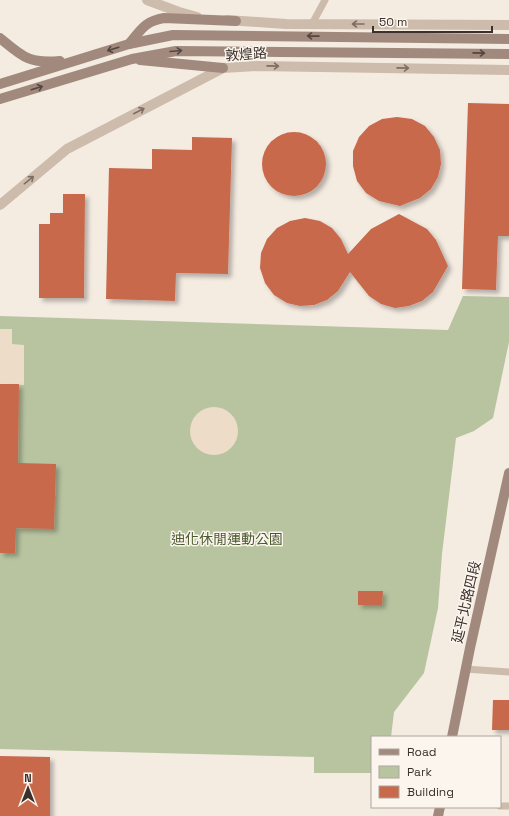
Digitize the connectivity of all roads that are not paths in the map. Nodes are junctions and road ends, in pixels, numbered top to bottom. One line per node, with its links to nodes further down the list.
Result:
1 (148, 0): 3 (street)
2 (324, 0): 4 (lane)
3 (236, 21): 4 (street); 8 (street)
4 (312, 24): 5 (street, one-way to 4)
5 (509, 25)
6 (0, 38): 10 (street)
7 (509, 39): 8 (street, one-way to 8)
8 (129, 44): 10 (street, one-way to 10)
9 (509, 54): 11 (street, one-way to 9)
10 (84, 58): 14 (street)
11 (132, 60): 12 (street); 15 (street, one-way to 11)
12 (224, 68): 13 (street, 敦煌路, one-way to 13); 16 (street, 敦煌路, one-way to 12)
13 (509, 70)
14 (0, 84)
15 (0, 99)
16 (0, 205)
17 (509, 473): 18 (street, 延平北路四段)
18 (466, 669): 19 (lane); 20 (street, 延平北路四段)
19 (509, 672)
20 (452, 736)

